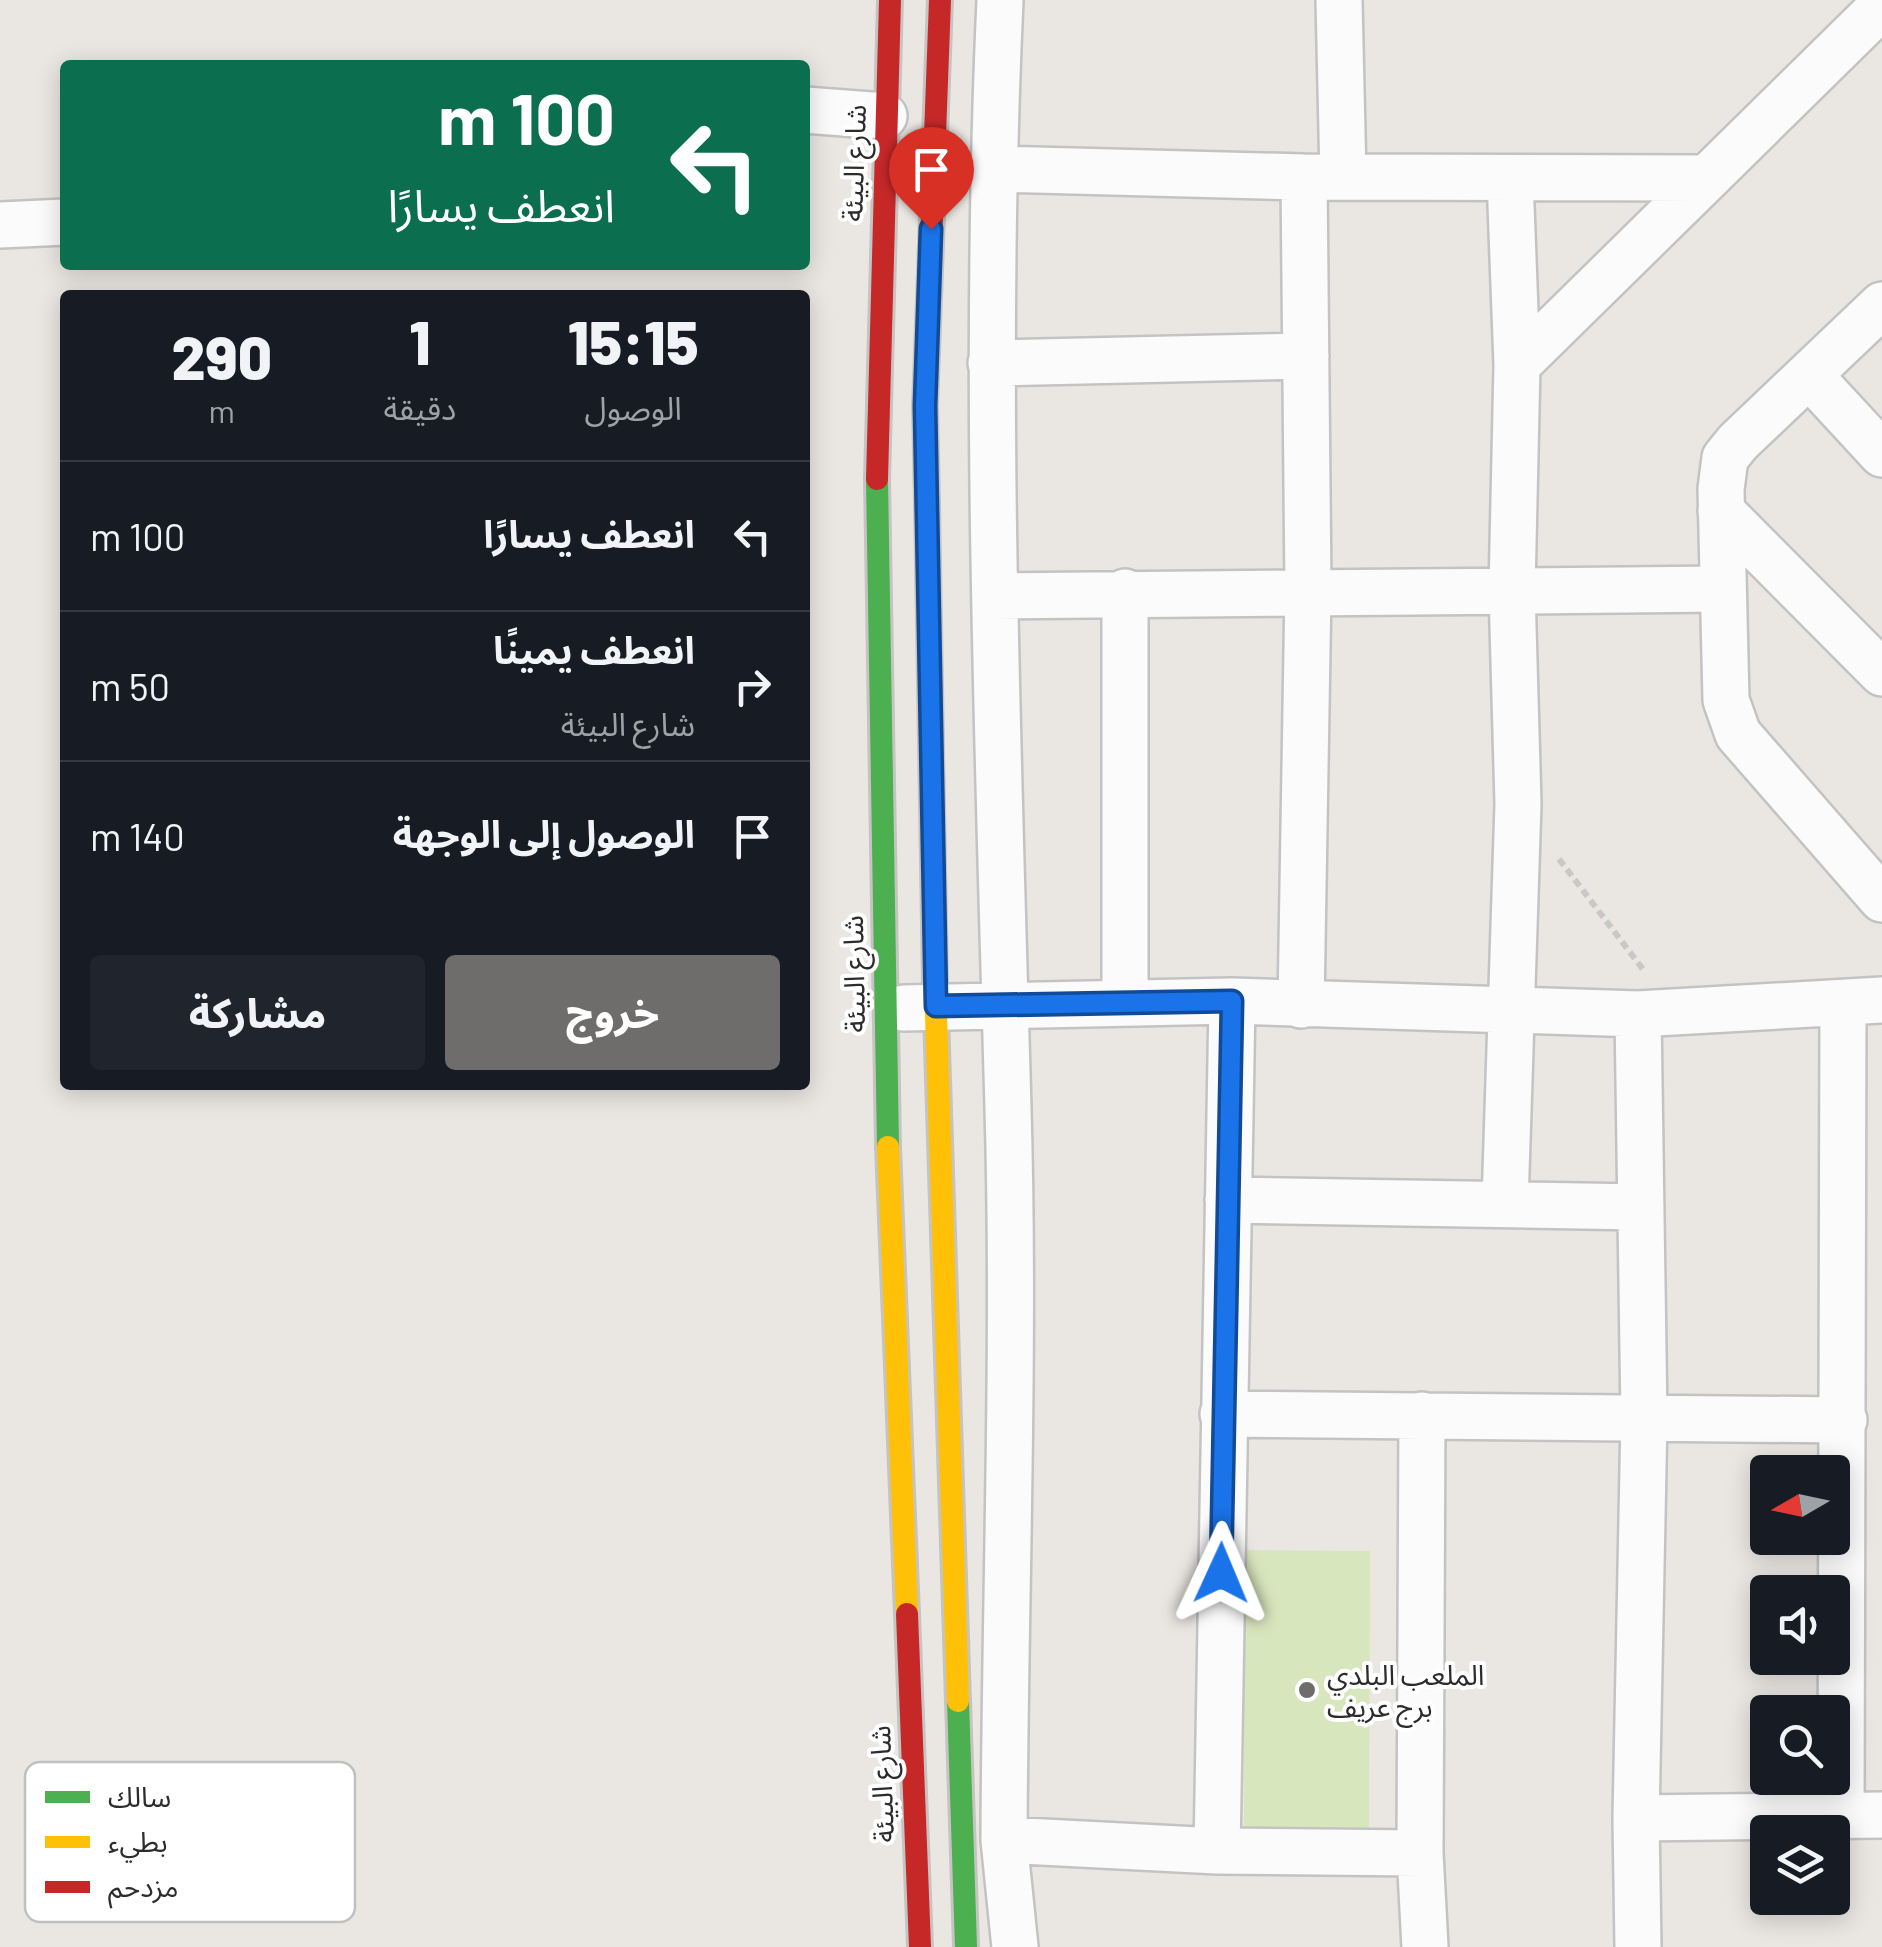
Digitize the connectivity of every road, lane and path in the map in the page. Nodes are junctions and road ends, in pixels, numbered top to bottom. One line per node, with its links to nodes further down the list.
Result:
1 (890, 0): 7 (main road, شارع البيئة)
2 (940, 0): 34 (main road)
3 (1000, 0): 8 (street)
4 (1339, 0): 9 (street)
5 (1872, 13): 11 (street)
6 (810, 110): 7 (street)
7 (884, 116): 36 (main road, شارع البيئة)
8 (992, 169): 9 (street); 16 (street)
9 (1323, 177): 10 (street); 15 (street)
10 (1510, 178): 11 (street); 17 (street)
11 (1706, 178): 17 (street)
12 (60, 222): 13 (street)
13 (0, 226)
14 (1882, 305): 18 (street)
15 (1306, 356): 16 (street); 21 (street)
16 (991, 364): 25 (street)
17 (1517, 365): 22 (street)
18 (1808, 375): 19 (street); 20 (street)
19 (1882, 454)
20 (1721, 512): 23 (street); 26 (street)
21 (1308, 590): 22 (street); 24 (street); 33 (street)
22 (1512, 590): 23 (street); 27 (street)
23 (1722, 590): 28 (street)
24 (1125, 592): 25 (street); 31 (street)
25 (995, 596): 32 (street)
26 (1882, 673)
27 (1518, 804): 35 (street); 37 (path)
28 (1882, 899)
29 (1232, 1001): 31 (street); 33 (street); 38 (street)
30 (1863, 1001): 37 (street); 44 (street)
31 (1126, 1002): 32 (street)
32 (1004, 1004): 34 (street); 48 (street)
33 (1301, 1005): 35 (street)
34 (936, 1006): 36 (street); 52 (main road)
35 (1508, 1007): 37 (street); 39 (street)
36 (882, 1010): 51 (main road, شارع البيئة)
37 (1657, 1013): 40 (street)
38 (1228, 1200): 39 (street); 41 (street)
39 (1505, 1203): 40 (street)
40 (1641, 1207): 43 (street)
41 (1223, 1414): 42 (street); 49 (street)
42 (1422, 1415): 43 (street); 50 (street)
43 (1644, 1418): 44 (street); 47 (street)
44 (1844, 1420): 45 (street)
45 (1864, 1622): 46 (street)
46 (1862, 1815): 47 (street)
47 (1636, 1818): 55 (street)
48 (1004, 1840): 49 (street); 53 (street)
49 (1217, 1851): 50 (street)
50 (1420, 1853): 54 (street)
51 (920, 1947)
52 (966, 1947)
53 (1015, 1947)
54 (1425, 1947)
55 (1638, 1947)

